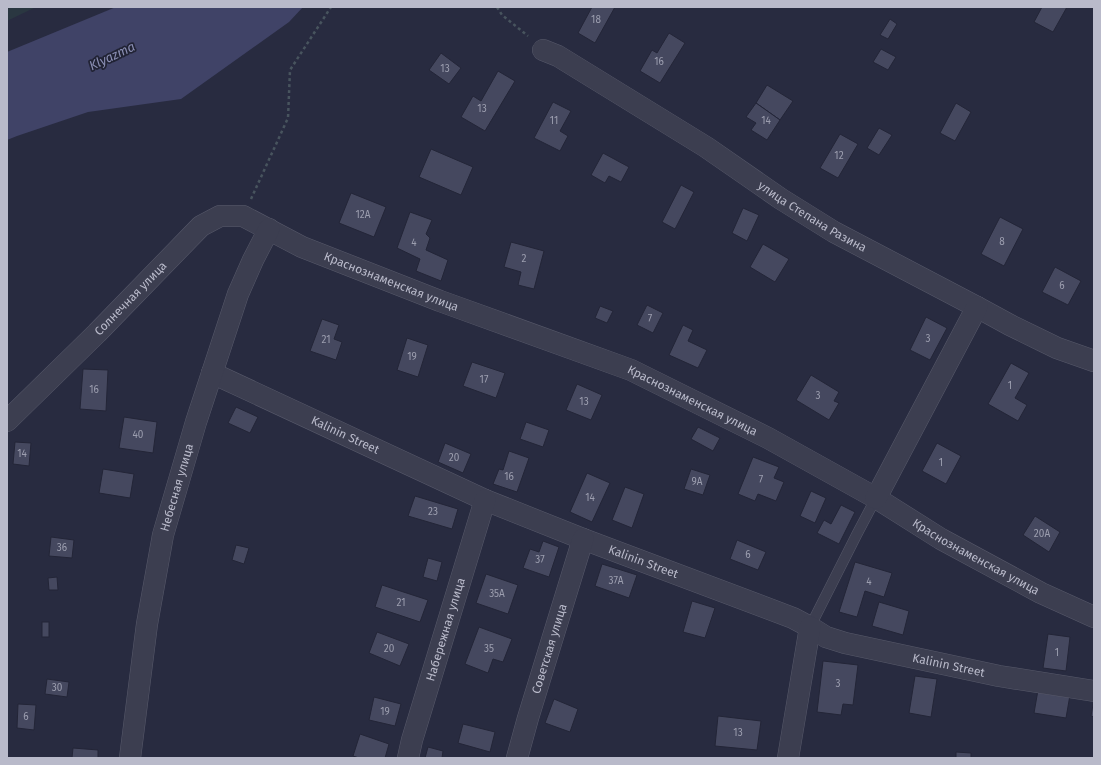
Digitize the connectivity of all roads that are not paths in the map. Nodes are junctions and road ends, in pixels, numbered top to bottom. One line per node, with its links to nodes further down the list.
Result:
1 (543, 50): 3 (street, улица Степана Разина)
2 (269, 229): 5 (street, Небесная улица); 6 (street, Солнечная улица); 7 (street, Краснознаменская улица)
3 (977, 307): 4 (street, улица Степана Разина); 7 (street)
4 (1094, 361)
5 (212, 373): 8 (street, Kalinin Street); 13 (street, Небесная улица)
6 (7, 421)
7 (876, 498): 10 (street, Краснознаменская улица); 11 (lane)
8 (486, 500): 9 (street, Kalinin Street); 14 (street, Набережная улица)
9 (583, 539): 11 (street, Kalinin Street); 15 (street, Советская улица)
10 (1094, 617)
11 (810, 627): 12 (street, Kalinin Street); 16 (street)
12 (1094, 691)
13 (130, 758)
14 (408, 758)
15 (517, 758)
16 (788, 758)

